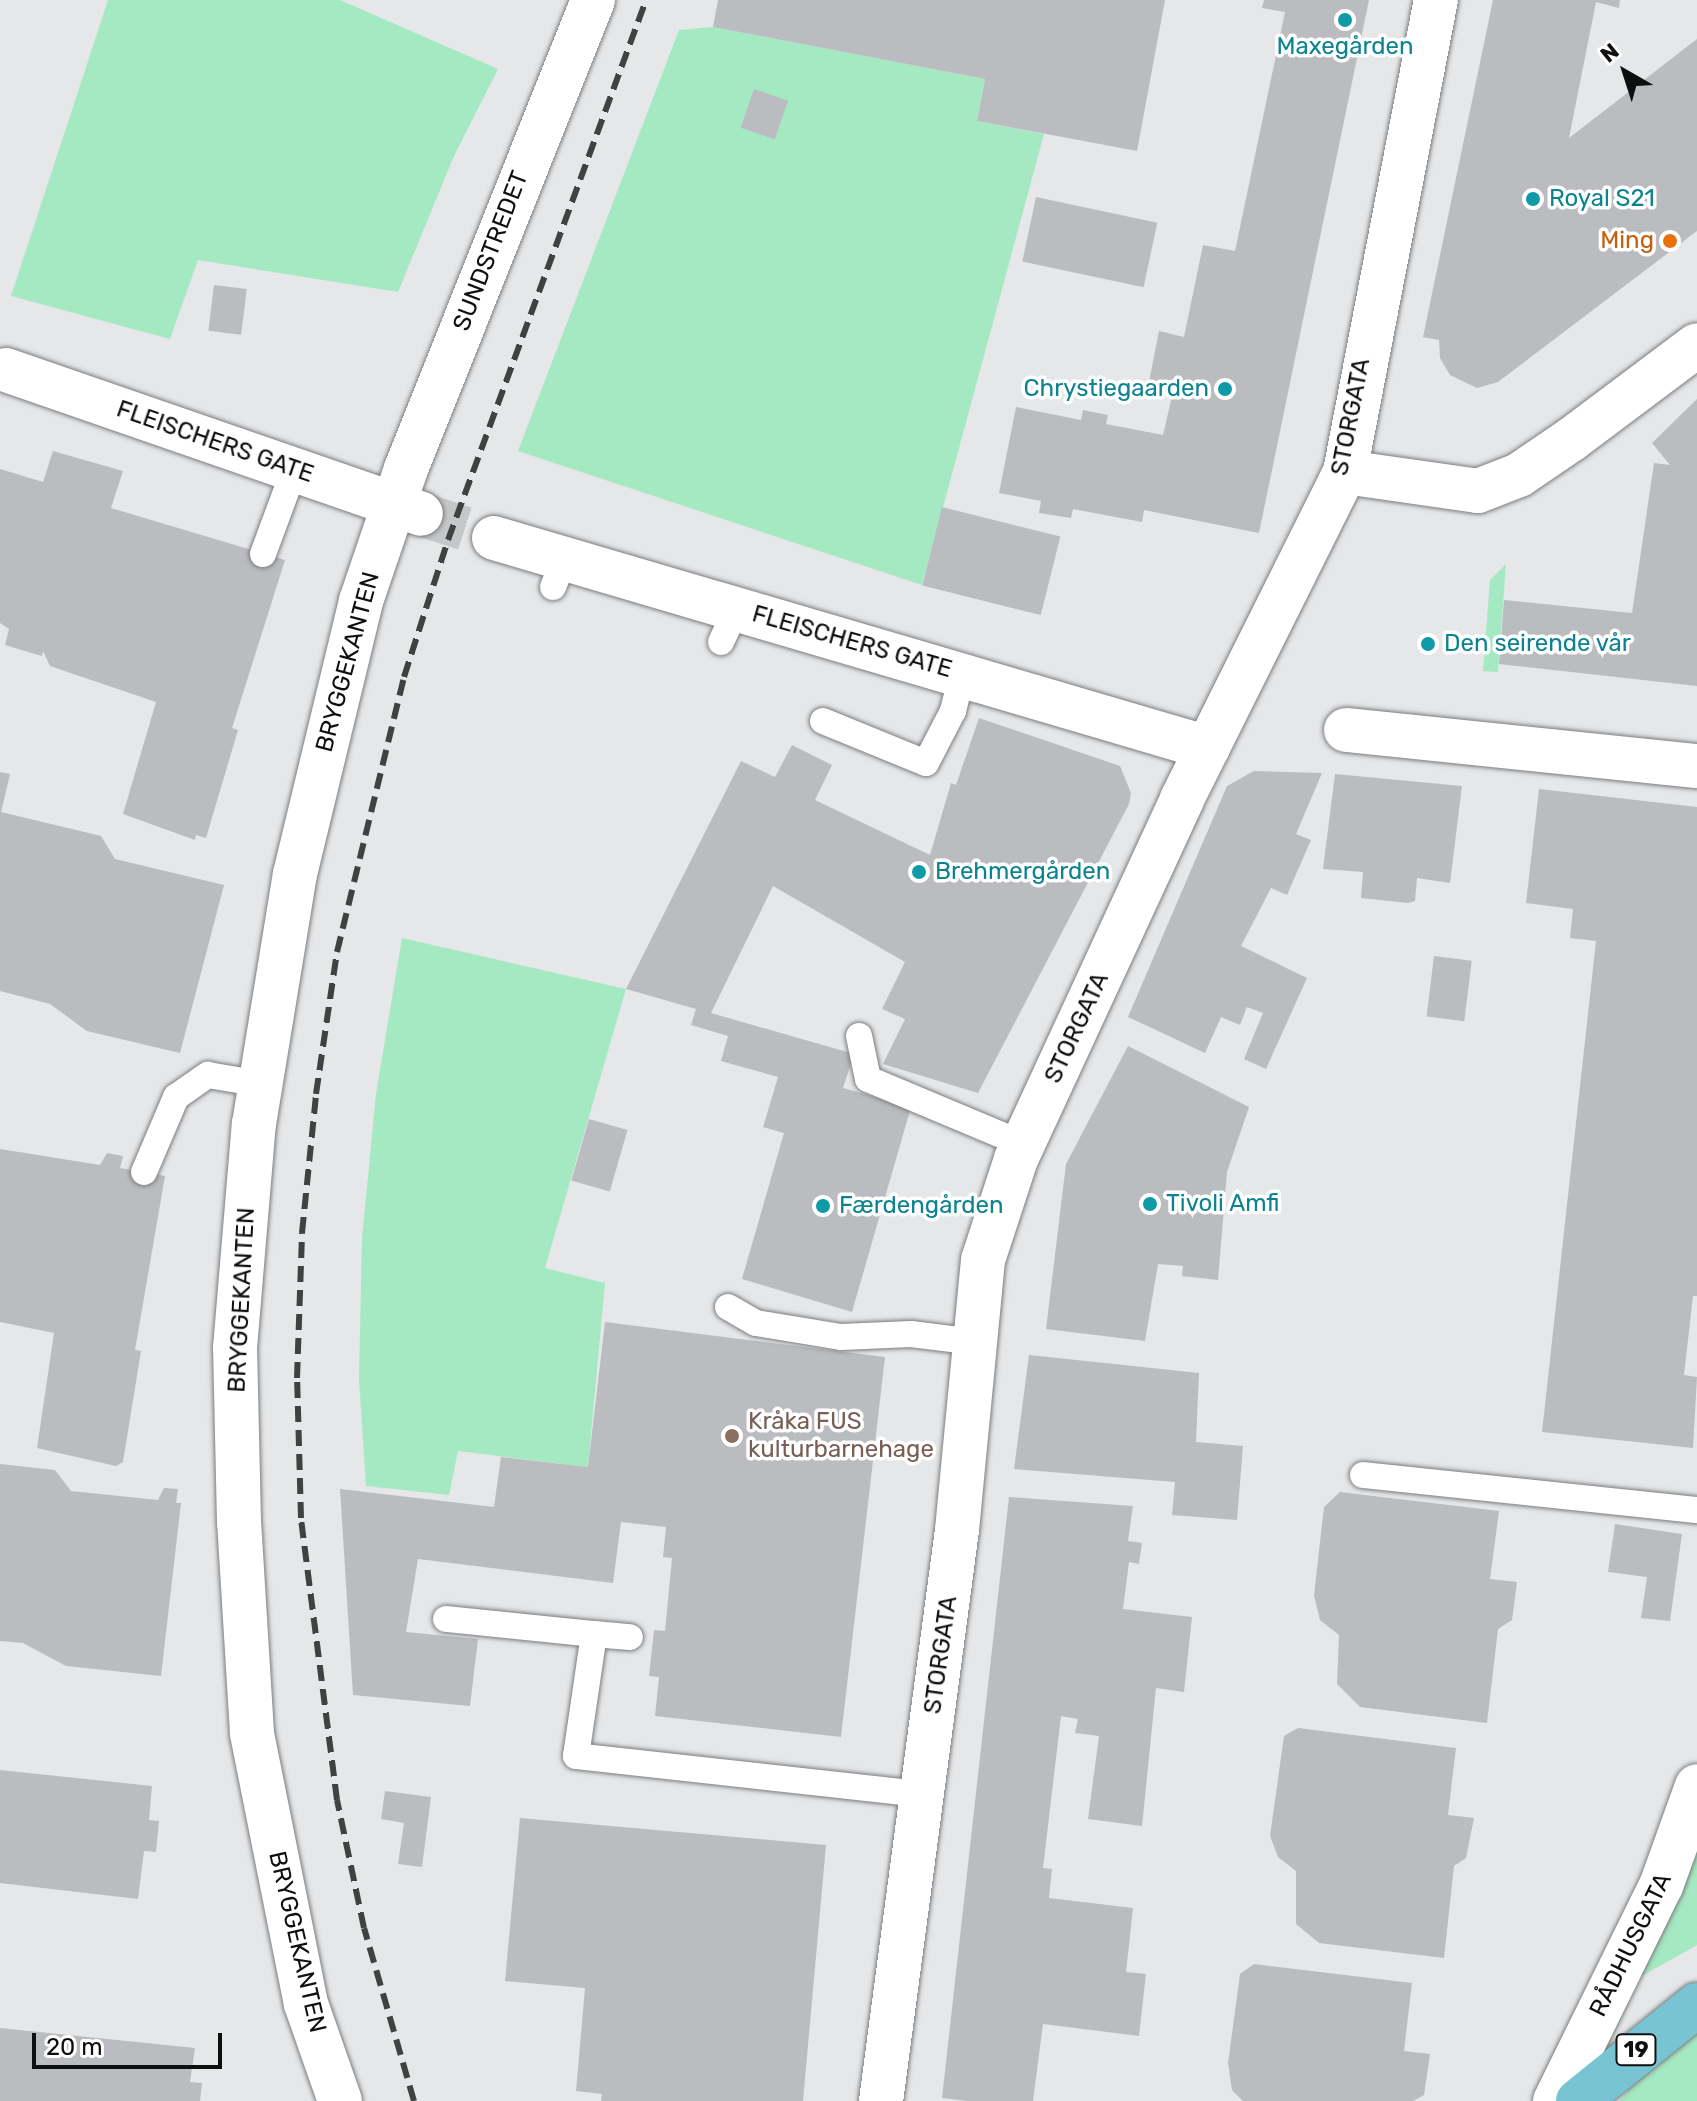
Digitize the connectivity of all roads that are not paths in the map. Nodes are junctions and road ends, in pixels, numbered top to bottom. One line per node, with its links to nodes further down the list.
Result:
1 (593, 0): 7 (street, SUNDSTREDET)
2 (1436, 0): 6 (street, STORGATA)
3 (1697, 345): 6 (street)
4 (6, 370): 5 (street, FLEISCHERS GATE)
5 (294, 470): 7 (street, FLEISCHERS GATE); 9 (lane)
6 (1345, 472): 13 (street, STORGATA)
7 (409, 510): 16 (street, BRYGGEKANTEN)
8 (494, 538): 10 (street, FLEISCHERS GATE)
9 (263, 554)
10 (962, 674): 11 (lane); 13 (street, FLEISCHERS GATE)
11 (823, 721)
12 (1346, 730): 14 (street)
13 (1208, 748): 17 (street, STORGATA)
14 (1697, 766)
15 (859, 1036): 17 (lane)
16 (261, 1084): 18 (lane); 29 (street, BRYGGEKANTEN)
17 (1023, 1144): 20 (street, STORGATA)
18 (144, 1172)
19 (728, 1307): 20 (lane)
20 (975, 1342): 27 (street, STORGATA)
21 (1363, 1475): 22 (lane)
22 (1697, 1510)
23 (446, 1619): 24 (lane)
24 (594, 1634): 25 (lane); 27 (lane)
25 (630, 1637)
26 (1697, 1786): 31 (street, RÅDHUSGATA)
27 (922, 1794): 30 (street, STORGATA)
28 (1697, 2005): 32 (highway, 19)
29 (340, 2101)
30 (881, 2101)
31 (1555, 2101)
32 (1578, 2101)

